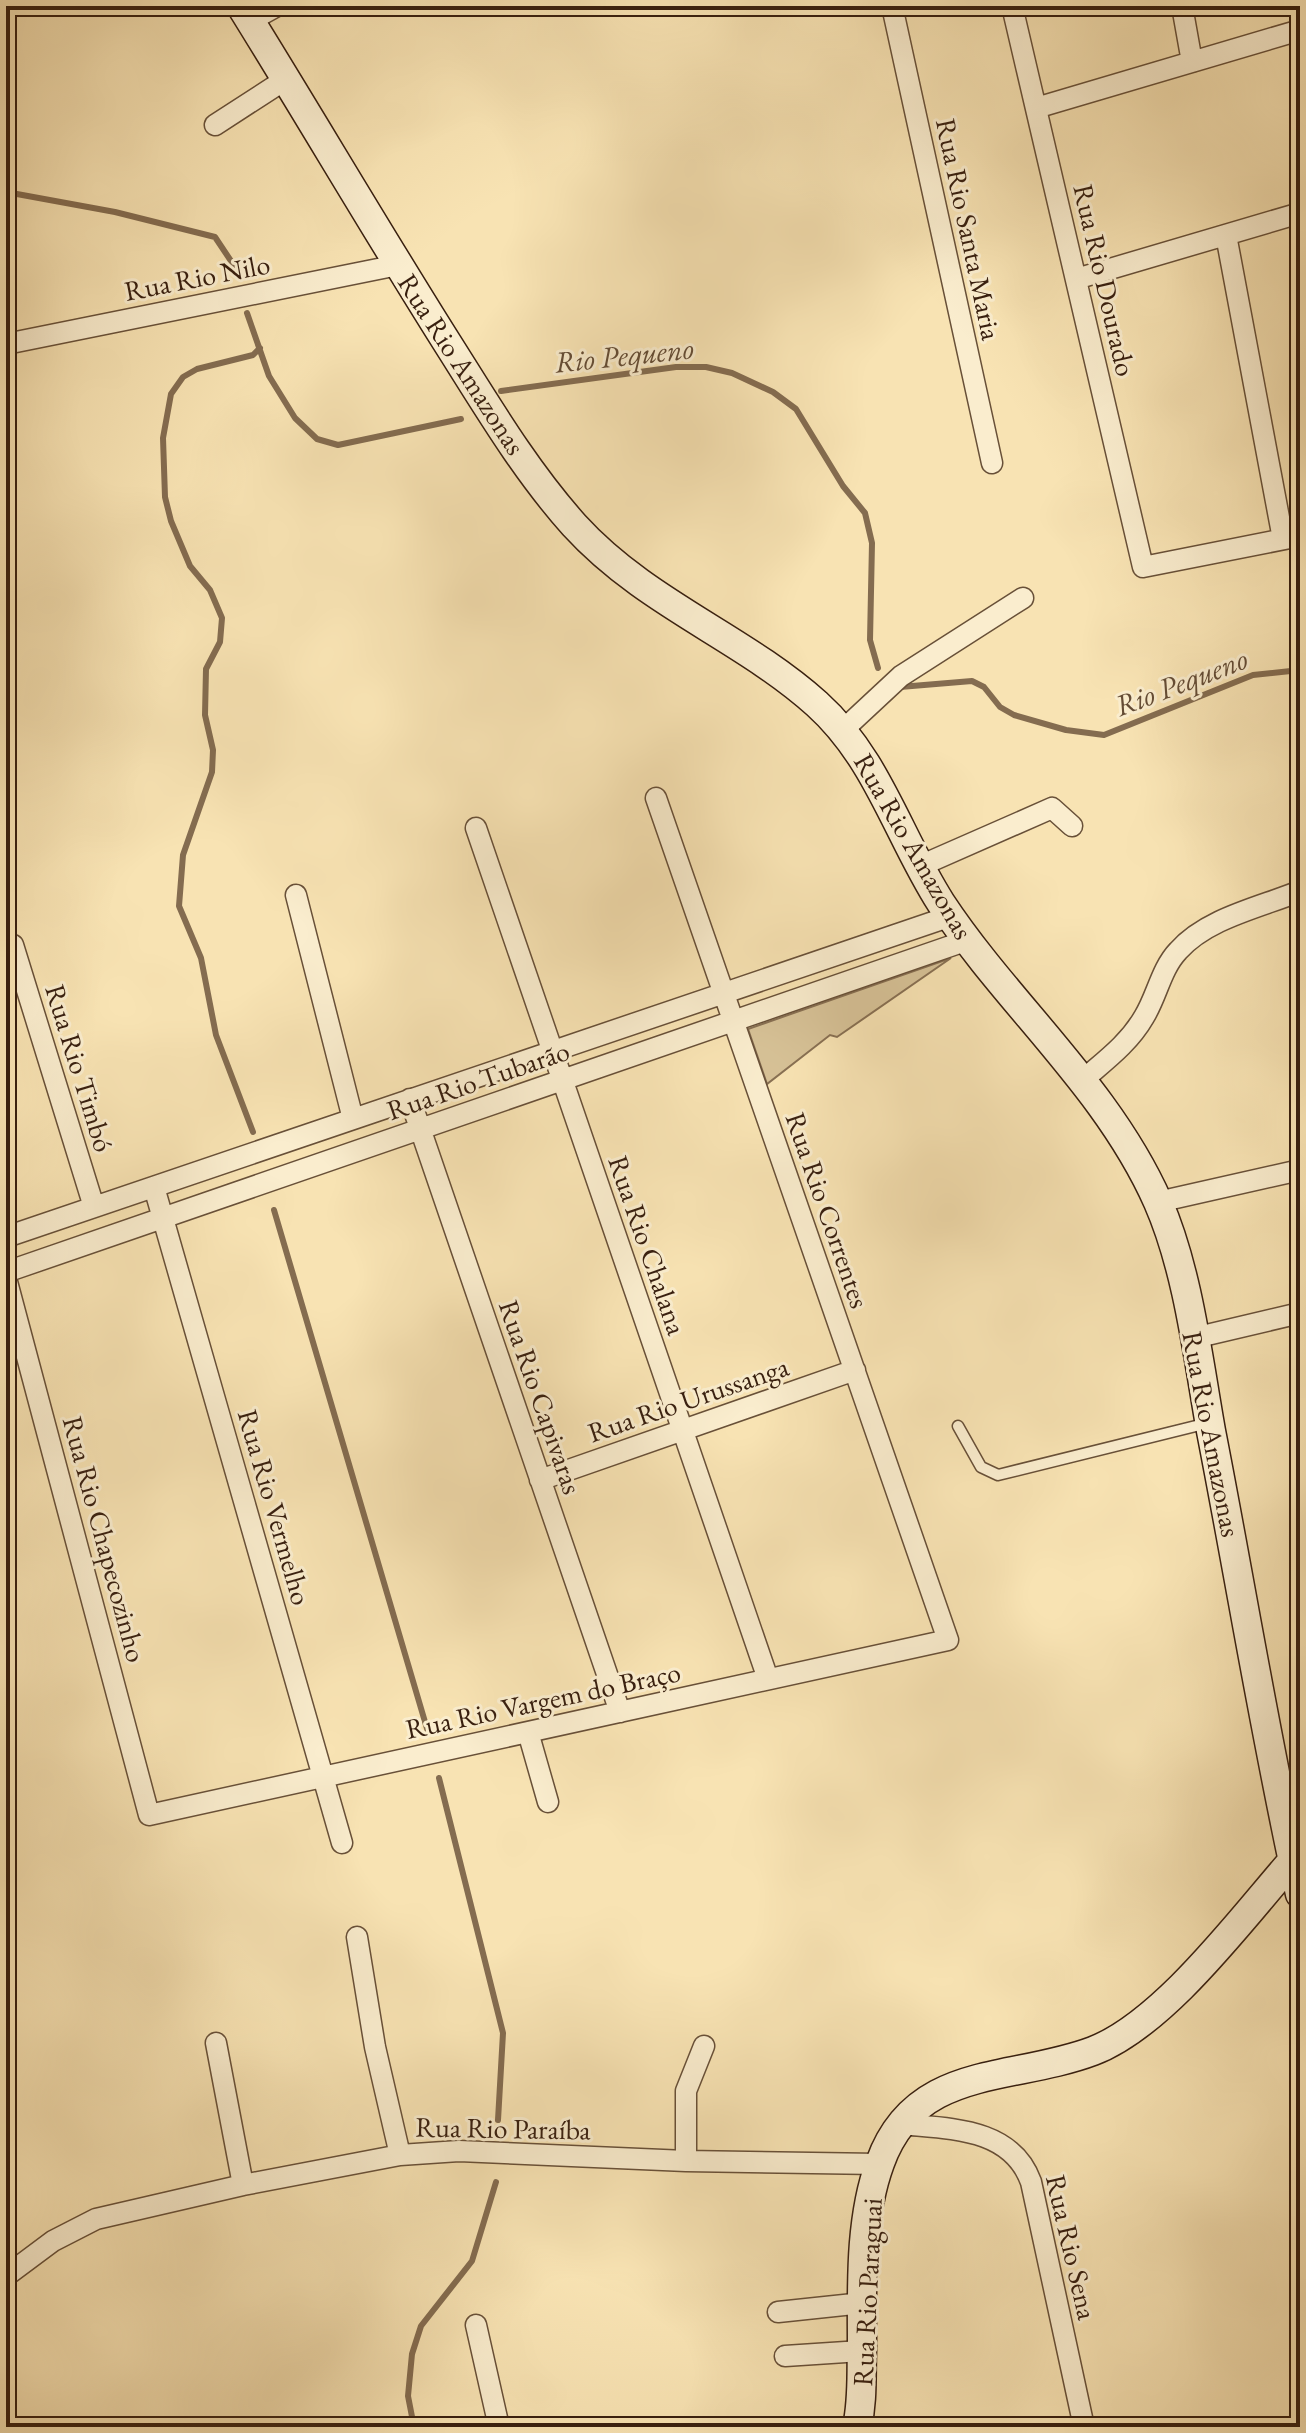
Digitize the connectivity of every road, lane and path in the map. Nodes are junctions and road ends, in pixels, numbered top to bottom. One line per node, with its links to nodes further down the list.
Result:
1 (277, 6): 5 (street)
2 (892, 6): 16 (street, Rua Rio Santa Maria)
3 (1012, 6): 9 (street, Rua Rio Dourado)
4 (1182, 6): 7 (street)
5 (246, 14): 8 (street, Rua Rio Amazonas)
6 (1300, 30): 7 (street)
7 (1192, 62): 9 (street)
8 (286, 79): 10 (street); 13 (street, Rua Rio Amazonas)
9 (1036, 108): 14 (street, Rua Rio Dourado)
10 (215, 125)
11 (1300, 213): 12 (street)
12 (1226, 235): 14 (street); 17 (street)
13 (398, 265): 15 (street, Rua Rio Nilo); 19 (street, Rua Rio Amazonas)
14 (1076, 279): 17 (street, Rua Rio Dourado)
15 (6, 344)
16 (992, 463)
17 (1292, 538)
18 (1023, 598): 19 (street)
19 (843, 730): 23 (street, Rua Rio Amazonas)
20 (656, 798): 29 (street, Rua Rio Correntes)
21 (1072, 826): 23 (street)
22 (476, 828): 31 (street, Rua Rio Chalana)
23 (920, 866): 26 (street, Rua Rio Amazonas)
24 (1300, 891): 32 (street)
25 (296, 895): 35 (street)
26 (951, 916): 27 (street, Rua Rio Amazonas); 29 (street, Rua Rio Tubarão)
27 (968, 940): 30 (street, Rua Rio Tubarão); 32 (street, Rua Rio Amazonas)
28 (13, 945): 40 (street, Rua Rio Timbó)
29 (723, 993): 30 (street, Rua Rio Correntes); 31 (street, Rua Rio Tubarão)
30 (733, 1021): 33 (street, Rua Rio Tubarão); 46 (street, Rua Rio Correntes)
31 (552, 1051): 33 (street, Rua Rio Chalana); 34 (street, Rua Rio Tubarão)
32 (1084, 1079): 39 (street, Rua Rio Amazonas)
33 (562, 1080): 36 (street, Rua Rio Tubarão); 49 (street, Rua Rio Chalana)
34 (410, 1099): 35 (street, Rua Rio Tubarão); 36 (street, Rua Rio Capivaras)
35 (353, 1119): 38 (street, Rua Rio Tubarão)
36 (420, 1129): 41 (street, Rua Rio Tubarão); 50 (street, Rua Rio Capivaras)
37 (1300, 1170): 39 (street)
38 (154, 1187): 40 (street, Rua Rio Tubarão); 41 (street, Rua Rio Vermelho)
39 (1158, 1202): 45 (street, Rua Rio Amazonas)
40 (94, 1207): 42 (street, Rua Rio Tubarão)
41 (163, 1218): 43 (street, Rua Rio Tubarão); 55 (street, Rua Rio Vermelho)
42 (6, 1237)
43 (6, 1275): 57 (street, Rua Rio Chapecozinho)
44 (1300, 1313): 45 (street)
45 (1194, 1338): 47 (street, Rua Rio Amazonas)
46 (855, 1370): 49 (street, Rua Rio Urussanga); 51 (street, Rua Rio Correntes)
47 (1210, 1423): 48 (lane); 59 (street, Rua Rio Amazonas)
48 (958, 1426)
49 (682, 1430): 50 (street, Rua Rio Urussanga); 52 (street, Rua Rio Chalana)
50 (540, 1480): 53 (street, Rua Rio Capivaras)
51 (948, 1640): 52 (street, Rua Rio Vargem do Braço)
52 (768, 1679): 53 (street, Rua Rio Vargem do Braço)
53 (620, 1712): 54 (street, Rua Rio Vargem do Braço)
54 (528, 1732): 55 (street, Rua Rio Vargem do Braço); 56 (street)
55 (323, 1777): 57 (street, Rua Rio Vargem do Braço); 58 (street, Rua Rio Vermelho)
56 (548, 1802)
57 (149, 1815)
58 (342, 1843)
59 (1293, 1860): 60 (street, Rua Rio Amazonas); 64 (street, Rua Rio Paraguai)
60 (1300, 1894)
61 (357, 1937): 65 (street)
62 (216, 2043): 68 (street)
63 (704, 2046): 66 (street)
64 (900, 2124): 67 (street, Rua Rio Paraguai); 77 (street, Rua Rio Sena)
65 (400, 2155): 66 (street, Rua Rio Paraíba); 68 (street, Rua Rio Paraíba)
66 (686, 2161): 67 (street, Rua Rio Paraíba)
67 (879, 2164): 70 (street, Rua Rio Paraguai)
68 (243, 2185): 69 (street, Rua Rio Paraíba)
69 (6, 2276)
70 (863, 2303): 71 (street); 73 (street, Rua Rio Paraguai)
71 (778, 2312)
72 (476, 2325): 75 (street)
73 (861, 2351): 74 (street); 76 (street, Rua Rio Paraguai)
74 (785, 2356)
75 (499, 2427)
76 (857, 2427)
77 (1084, 2427)

